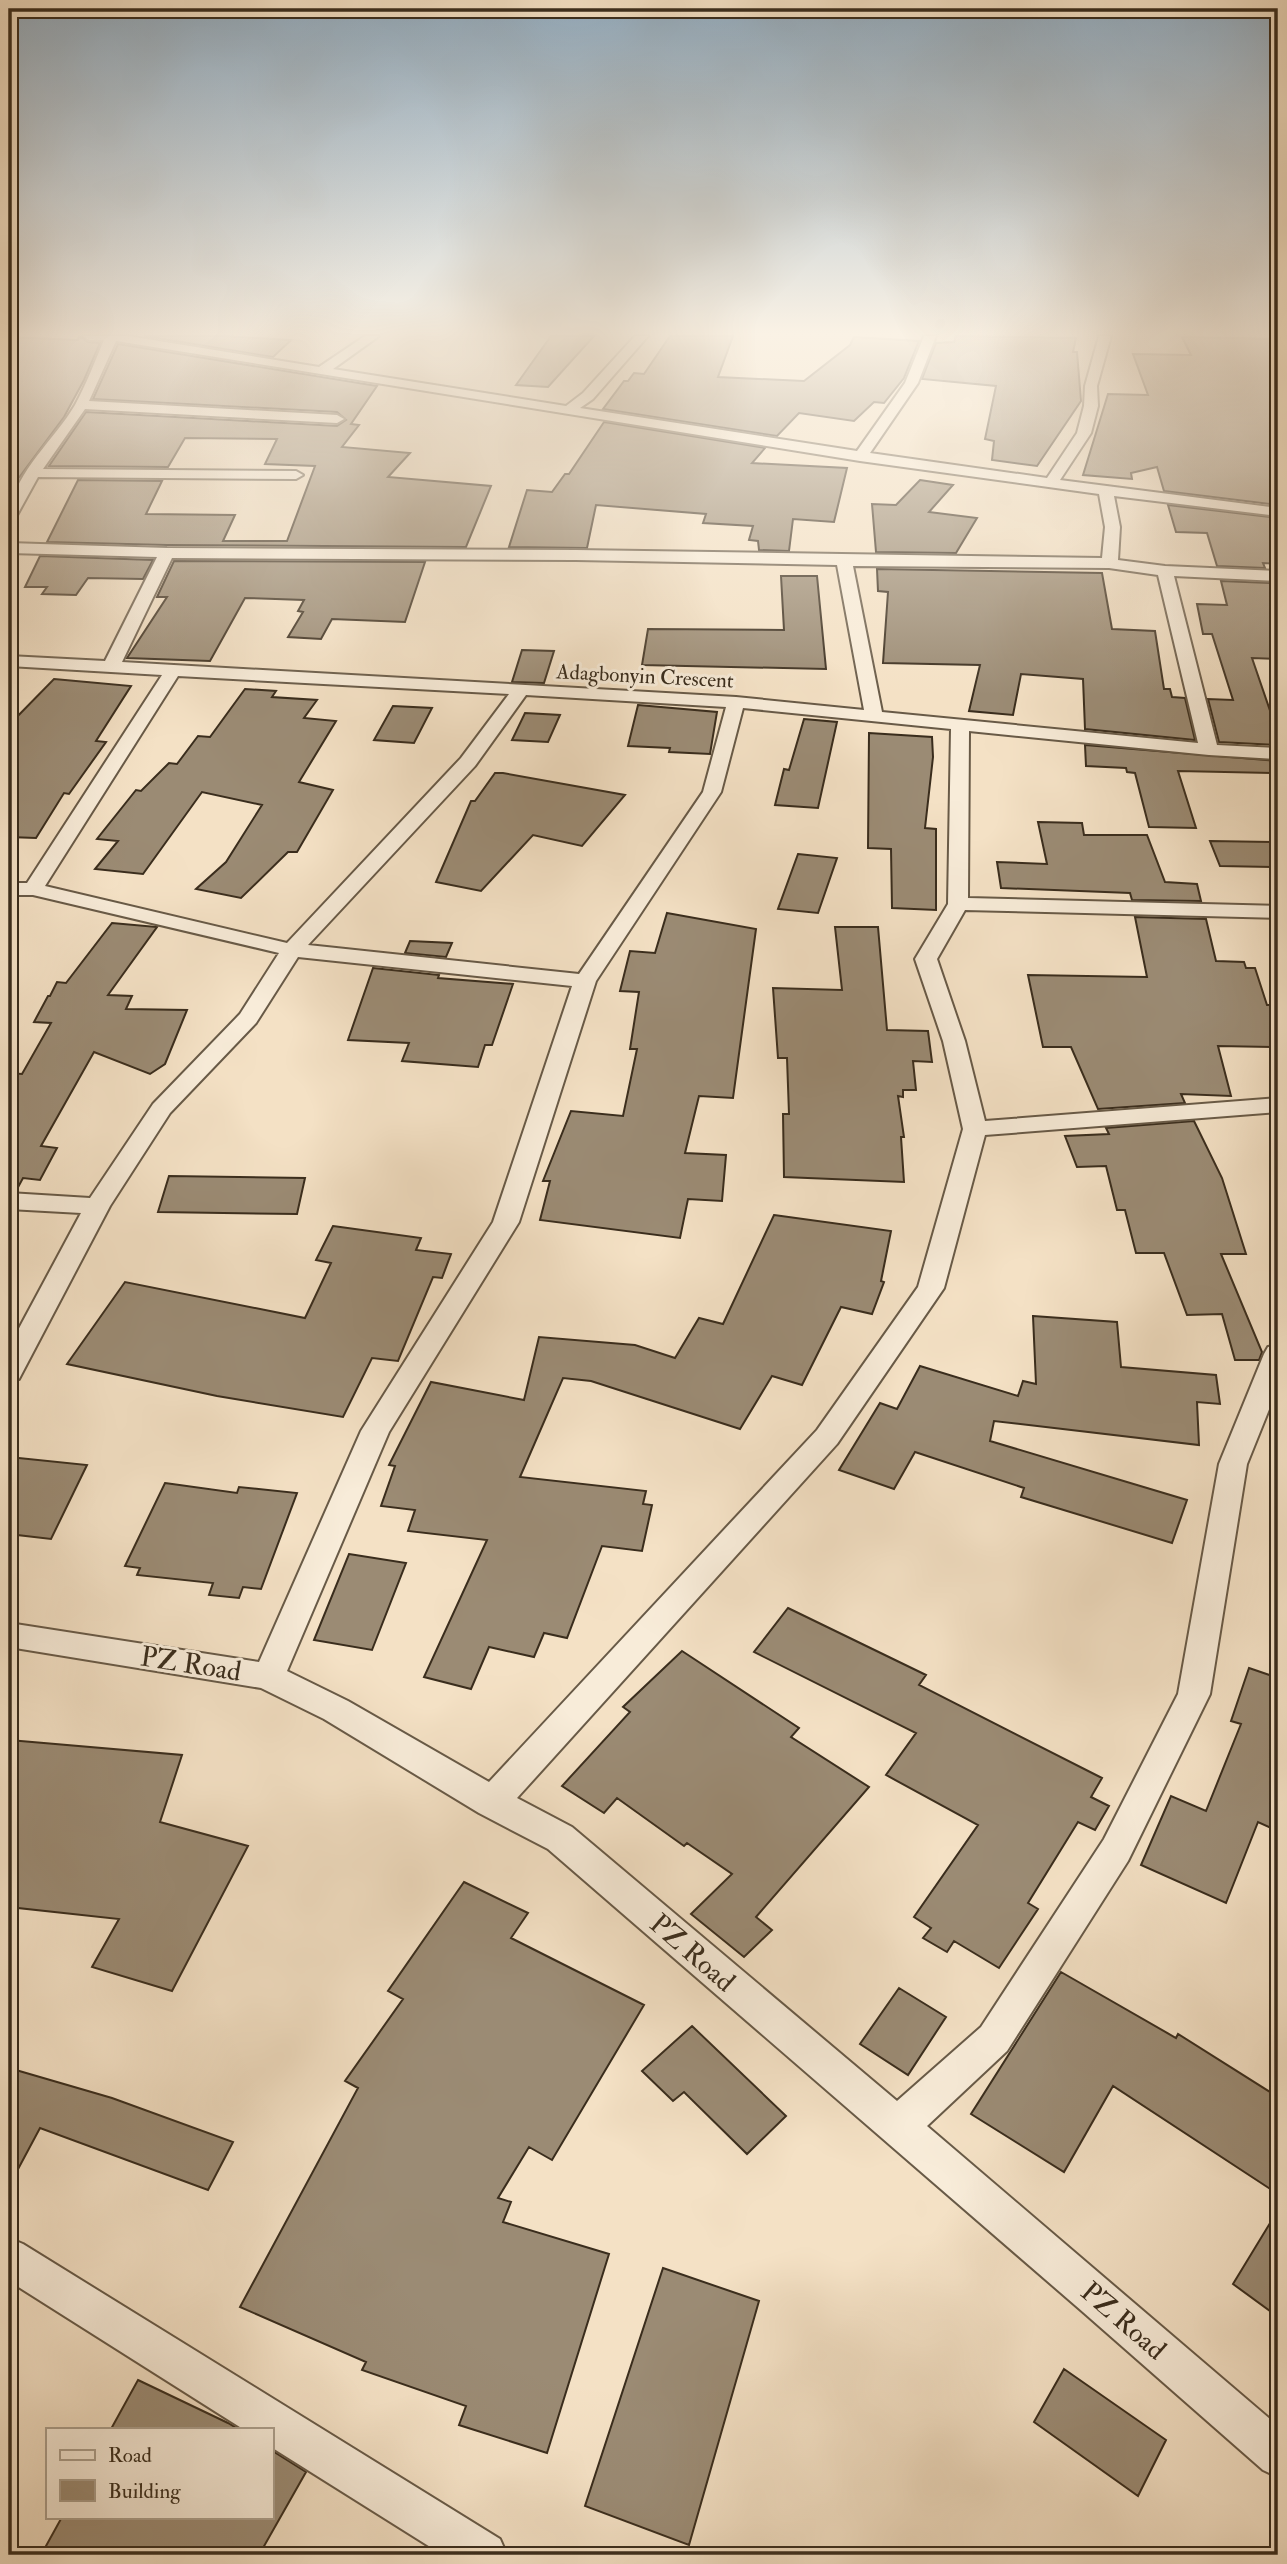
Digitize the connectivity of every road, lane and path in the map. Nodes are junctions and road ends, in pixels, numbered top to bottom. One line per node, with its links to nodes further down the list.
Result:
1 (45, 456): 5 (street)
2 (852, 456): 4 (street)
3 (1069, 456): 7 (street)
4 (860, 457): 7 (street)
5 (33, 473): 6 (street); 10 (street)
6 (296, 475)
7 (1051, 484): 8 (street)
8 (1106, 491): 9 (street); 14 (street)
9 (1278, 512)
10 (9, 517)
11 (9, 548): 12 (street)
12 (167, 553): 13 (street); 18 (street)
13 (844, 561): 14 (street); 22 (street)
14 (1109, 563): 15 (street)
15 (1165, 570): 16 (street); 24 (street)
16 (1278, 576)
17 (9, 661): 18 (street, Adagbonyin Crescent)
18 (111, 667): 19 (street, Adagbonyin Crescent)
19 (172, 672): 20 (street, Adagbonyin Crescent); 26 (street)
20 (520, 692): 21 (street, Adagbonyin Crescent); 30 (street)
21 (736, 702): 22 (street, Adagbonyin Crescent); 31 (street)
22 (874, 714): 23 (street, Adagbonyin Crescent)
23 (960, 725): 24 (street, Adagbonyin Crescent); 28 (street)
24 (1209, 750): 25 (street, Adagbonyin Crescent)
25 (1278, 754)
26 (33, 888): 27 (street); 30 (street)
27 (9, 889)
28 (958, 904): 29 (street); 33 (street)
29 (1278, 912)
30 (292, 950): 31 (street); 35 (street)
31 (584, 981): 39 (street)
32 (1278, 1105): 33 (street)
33 (975, 1129): 40 (street)
34 (9, 1201): 35 (street)
35 (97, 1206): 37 (street)
36 (1278, 1354): 41 (street)
37 (9, 1372)
38 (9, 1635): 39 (street, PZ Road)
39 (269, 1676): 40 (street, PZ Road)
40 (491, 1803): 41 (street, PZ Road)
41 (897, 2127): 43 (street, PZ Road)
42 (9, 2258): 44 (street)
43 (1278, 2455)
44 (484, 2555)

